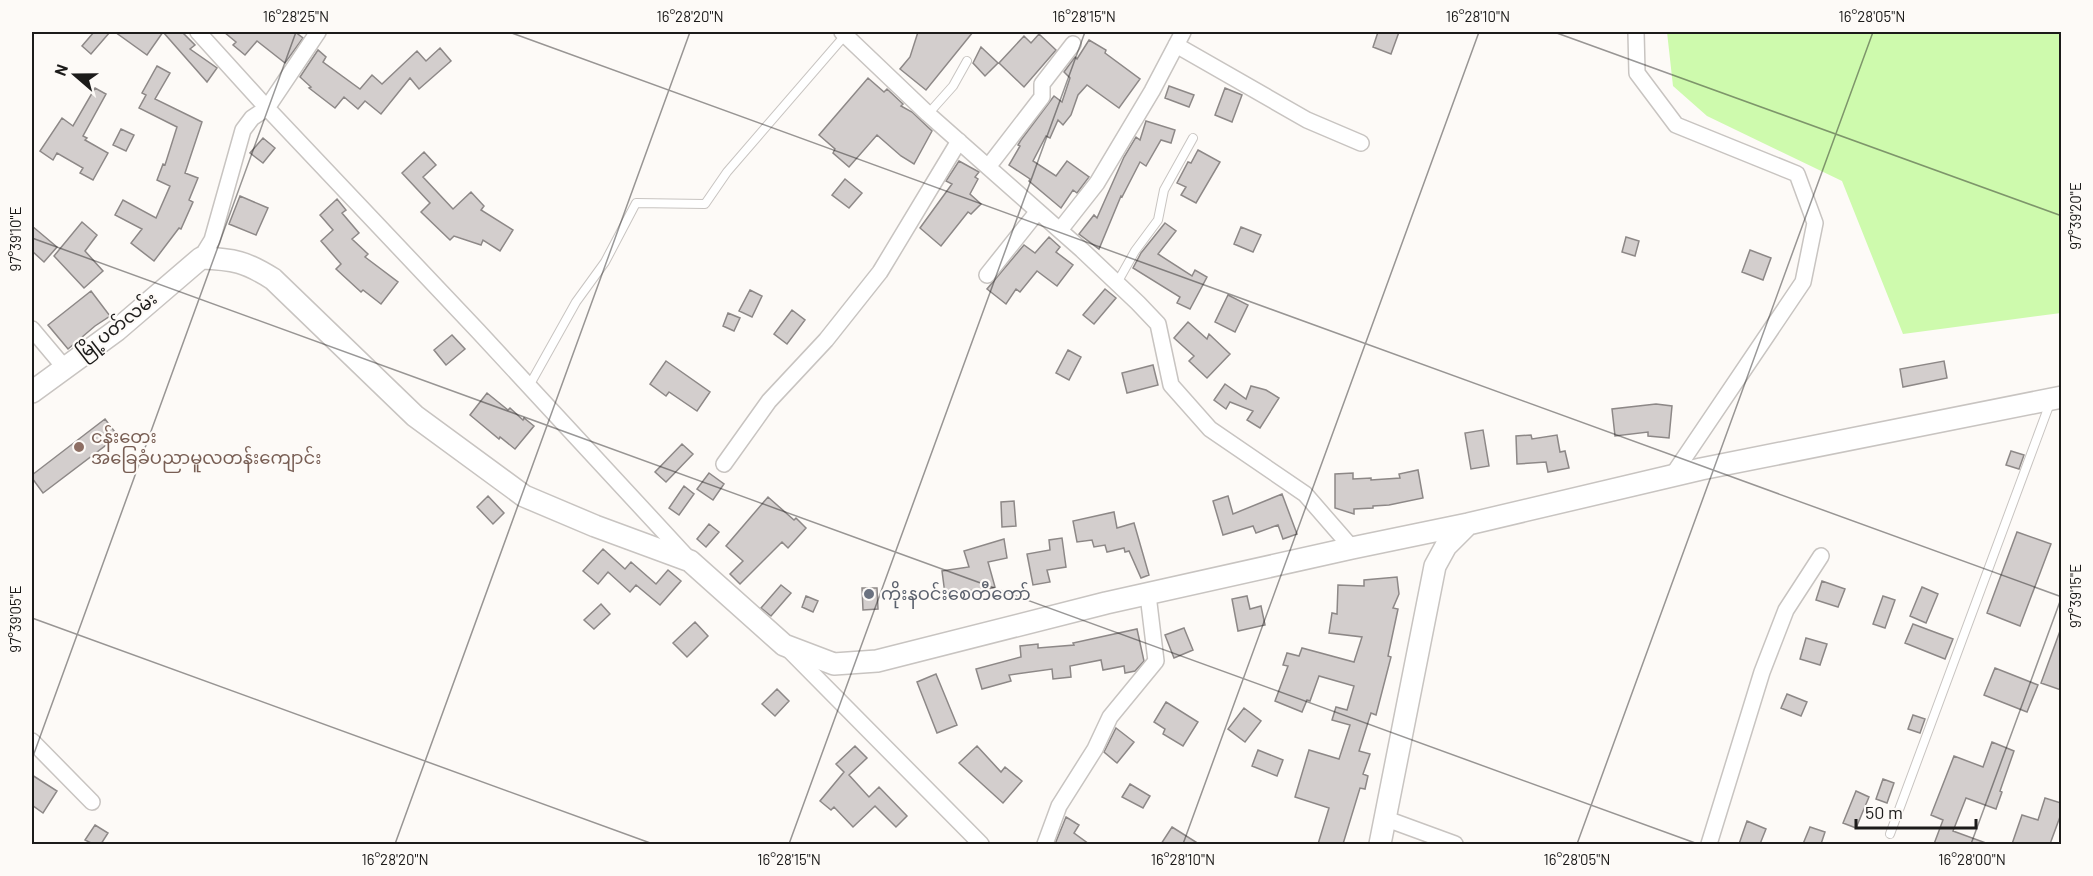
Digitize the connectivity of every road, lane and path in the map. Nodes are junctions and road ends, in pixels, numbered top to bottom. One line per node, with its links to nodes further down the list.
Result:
1 (198, 32): 8 (street)
2 (318, 32): 8 (street)
3 (1636, 32): 25 (street)
4 (845, 33): 9 (street); 21 (lane)
5 (1179, 38): 12 (street); 15 (street)
6 (1073, 44): 13 (street)
7 (967, 61): 9 (lane)
8 (267, 108): 16 (street); 21 (street)
9 (928, 114): 11 (street)
10 (1193, 138): 18 (lane)
11 (959, 141): 13 (street); 24 (street)
12 (1361, 143)
13 (988, 167): 14 (street)
14 (1038, 211): 15 (street); 17 (street)
15 (1060, 230): 18 (street)
16 (201, 258): 20 (main road, မြို့ပတ်လမ်း); 29 (main road)
17 (987, 275)
18 (1117, 283): 27 (street)
19 (32, 329): 20 (street)
20 (64, 367): 22 (main road, မြို့ပတ်လမ်း)
21 (529, 386): 29 (street)
22 (32, 392)
23 (2056, 398): 25 (main road); 35 (lane)
24 (724, 464)
25 (1672, 476): 26 (main road)
26 (1468, 524): 27 (main road); 34 (main road)
27 (1352, 548): 30 (main road)
28 (1821, 556): 40 (street)
29 (690, 561): 31 (main road)
30 (1148, 595): 31 (main road); 37 (street)
31 (784, 645): 36 (street)
32 (32, 741): 33 (street)
33 (92, 802)
34 (1384, 818): 38 (main road); 39 (street)
35 (1890, 834)
36 (971, 841)
37 (1045, 844)
38 (1380, 844)
39 (1455, 844)
40 (1709, 844)

